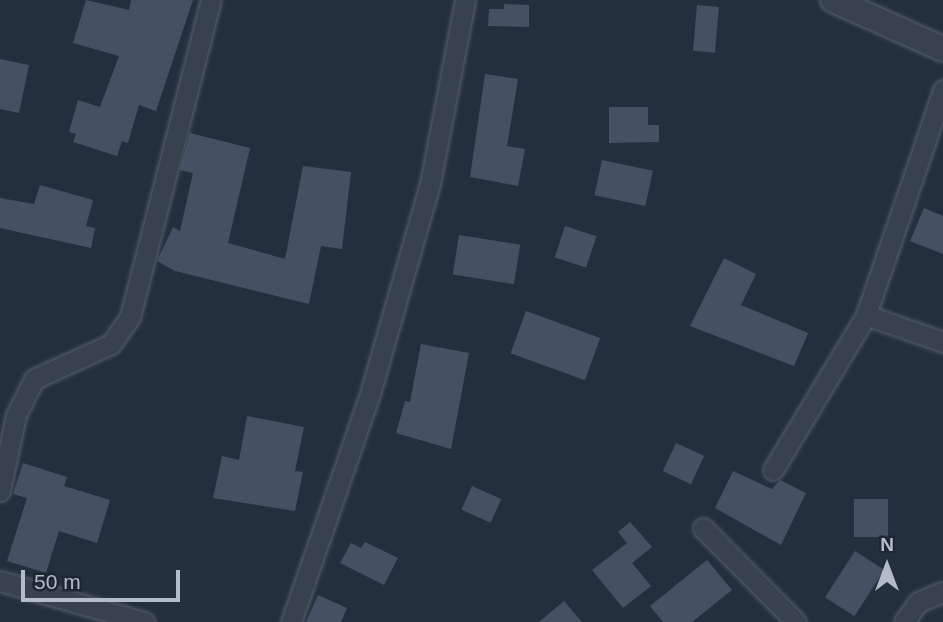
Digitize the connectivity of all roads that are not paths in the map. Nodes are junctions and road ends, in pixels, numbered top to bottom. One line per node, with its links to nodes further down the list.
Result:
1 (211, 0): 9 (street)
2 (465, 0): 14 (street)
3 (833, 0): 4 (street)
4 (943, 49)
5 (943, 90): 6 (street)
6 (866, 314): 7 (street); 8 (street)
7 (943, 342)
8 (773, 470)
9 (0, 491)
10 (703, 528): 15 (street)
11 (0, 581): 13 (street)
12 (943, 592): 16 (street)
13 (144, 622)
14 (291, 622)
15 (796, 622)
16 (904, 622)

